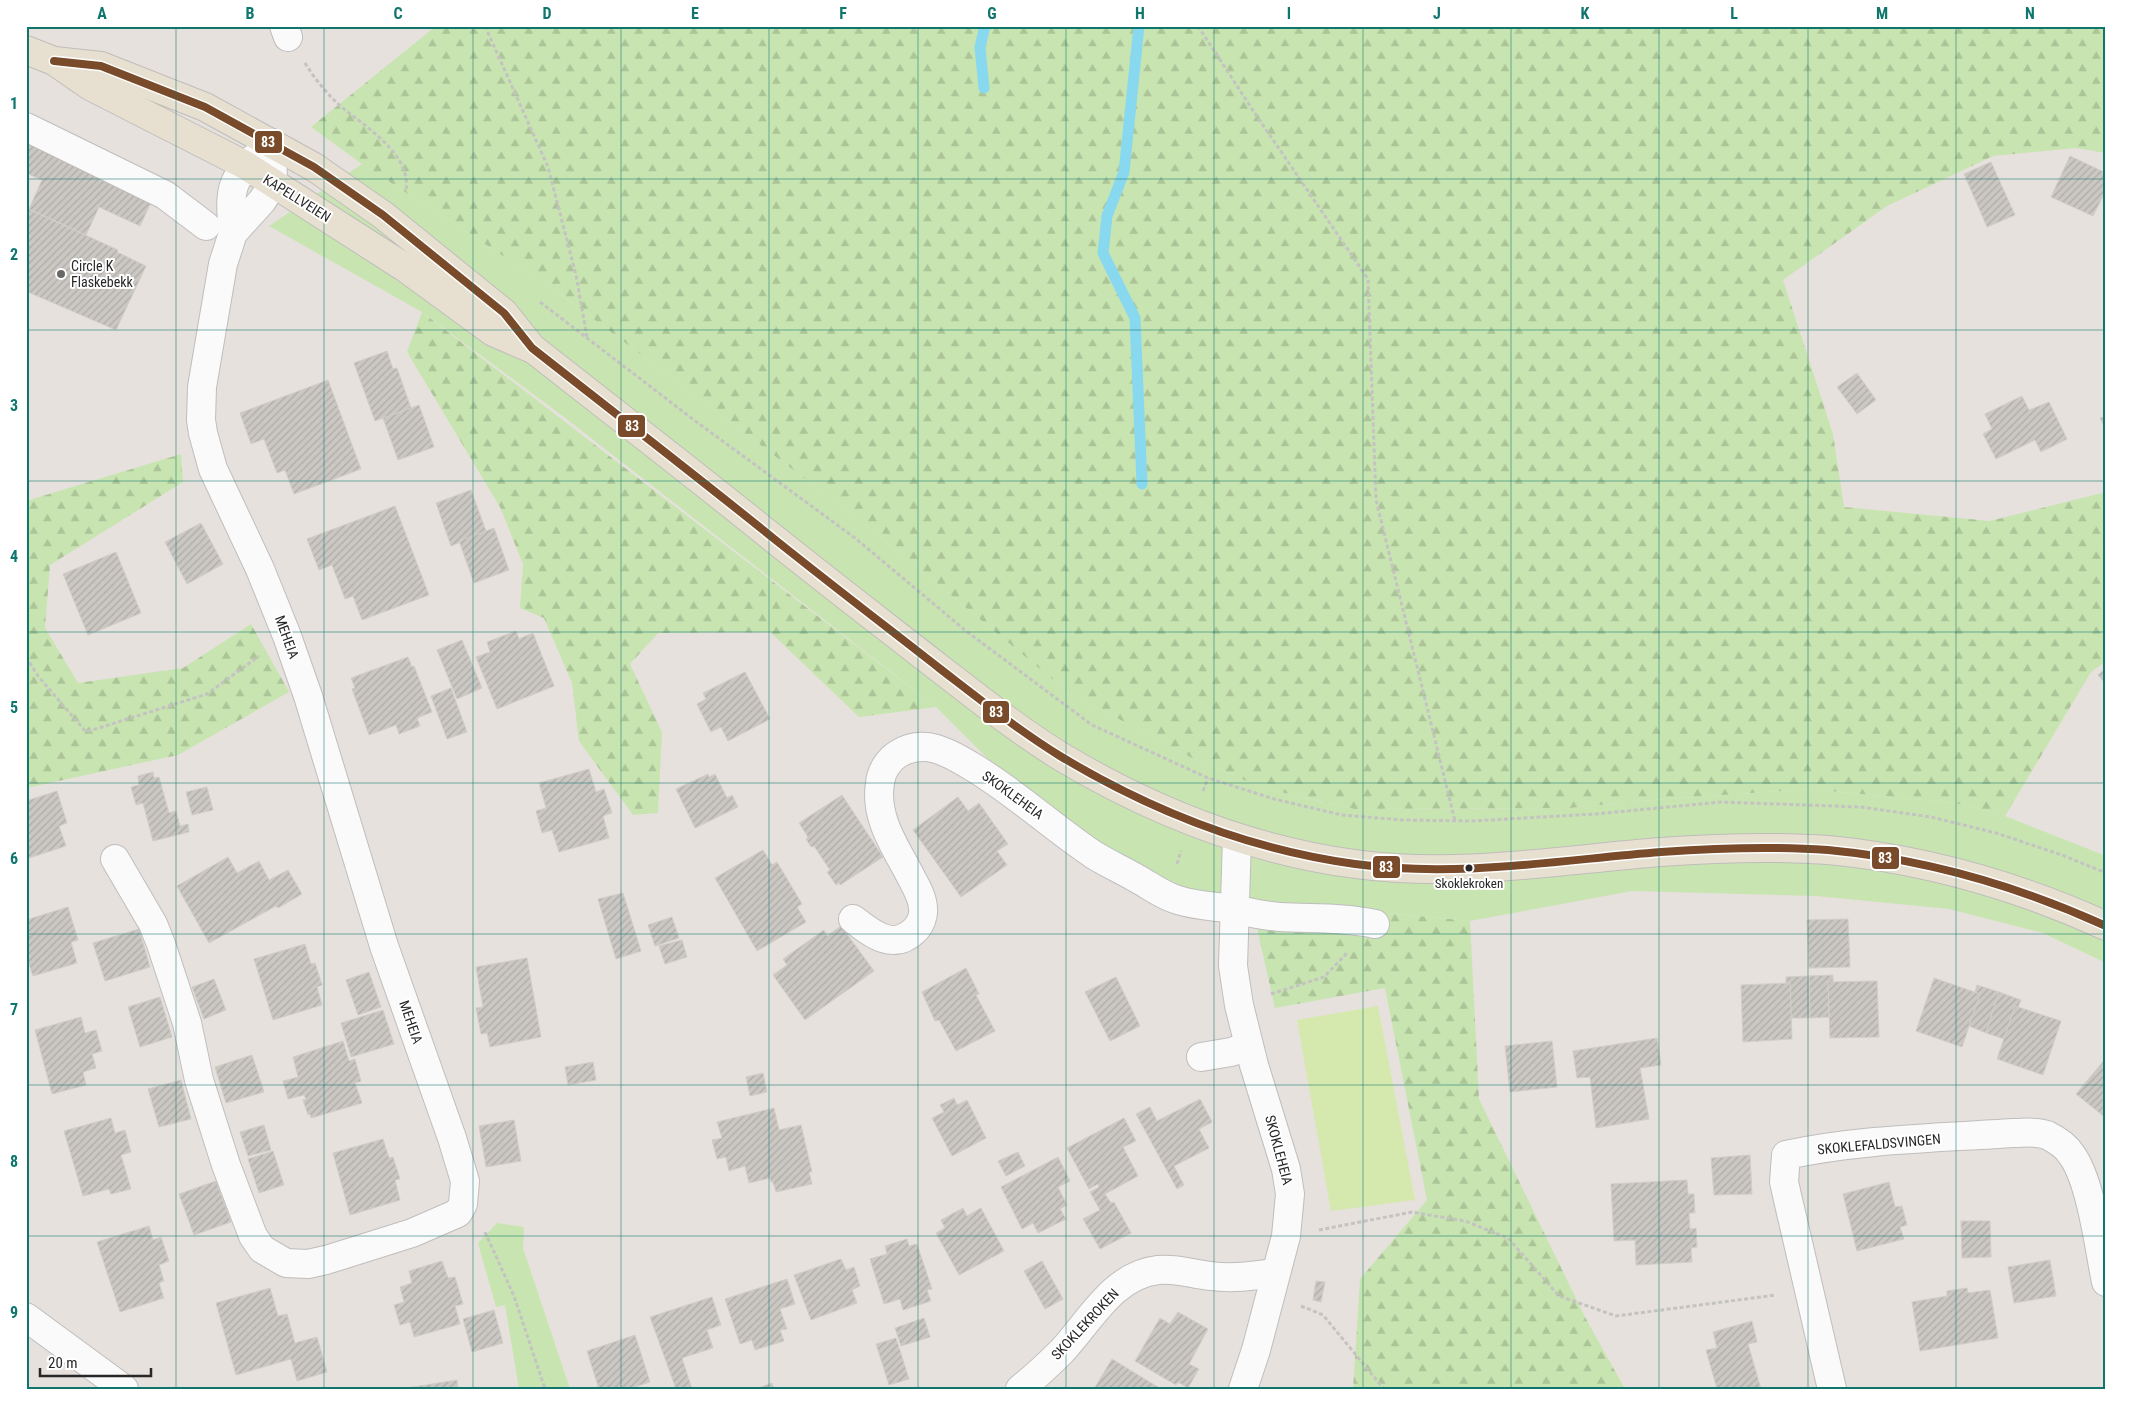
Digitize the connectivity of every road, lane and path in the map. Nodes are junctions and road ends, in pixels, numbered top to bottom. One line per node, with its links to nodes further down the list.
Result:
1 (485, 26): 14 (path)
2 (1198, 26): 19 (path)
3 (286, 32): 10 (path)
4 (26, 50): 5 (main road, KAPELLVEIEN)
5 (54, 61): 7 (main road, KAPELLVEIEN); 8 (main road, KAPELLVEIEN)
6 (26, 127): 11 (street)
7 (272, 143): 8 (street, MEHEIA); 9 (street); 15 (main road, KAPELLVEIEN)
8 (246, 165): 9 (main road, KAPELLVEIEN); 12 (street, MEHEIA)
9 (273, 184): 12 (street, MEHEIA); 15 (main road, KAPELLVEIEN)
10 (406, 193)
11 (206, 226)
12 (233, 233): 16 (street, MEHEIA)
13 (540, 302): 14 (path)
14 (587, 337): 19 (path)
15 (532, 348): 20 (main road, KAPELLVEIEN)
16 (287, 636): 17 (path); 29 (street, MEHEIA)
17 (26, 658)
18 (1606, 813): 19 (path)
19 (1455, 821)
20 (1237, 838): 22 (street, SKOKLEHEIA); 25 (main road, KAPELLVEIEN)
21 (115, 859): 29 (street)
22 (1233, 909): 23 (street, SKOKLEHEIA); 24 (street); 26 (street, SKOKLEHEIA)
23 (853, 919)
24 (1375, 924): 26 (path)
25 (2106, 926)
26 (1239, 1005): 27 (street, SKOKLEHEIA)
27 (1249, 1046): 28 (street); 30 (street, SKOKLEHEIA)
28 (1201, 1057)
29 (463, 1204): 36 (path)
30 (1286, 1236): 32 (street, SKOKLEHEIA); 33 (path)
31 (2106, 1282): 33 (street, SKOKLEFALDSVINGEN)
32 (1273, 1284): 37 (street, SKOKLEKROKEN); 38 (street, SKOKLEHEIA); 39 (path)
33 (1808, 1291): 40 (street, SKOKLEFALDSVINGEN)
34 (26, 1317): 35 (street)
35 (124, 1389)
36 (545, 1389)
37 (1020, 1389)
38 (1243, 1389)
39 (1384, 1389)
40 (1832, 1389)

